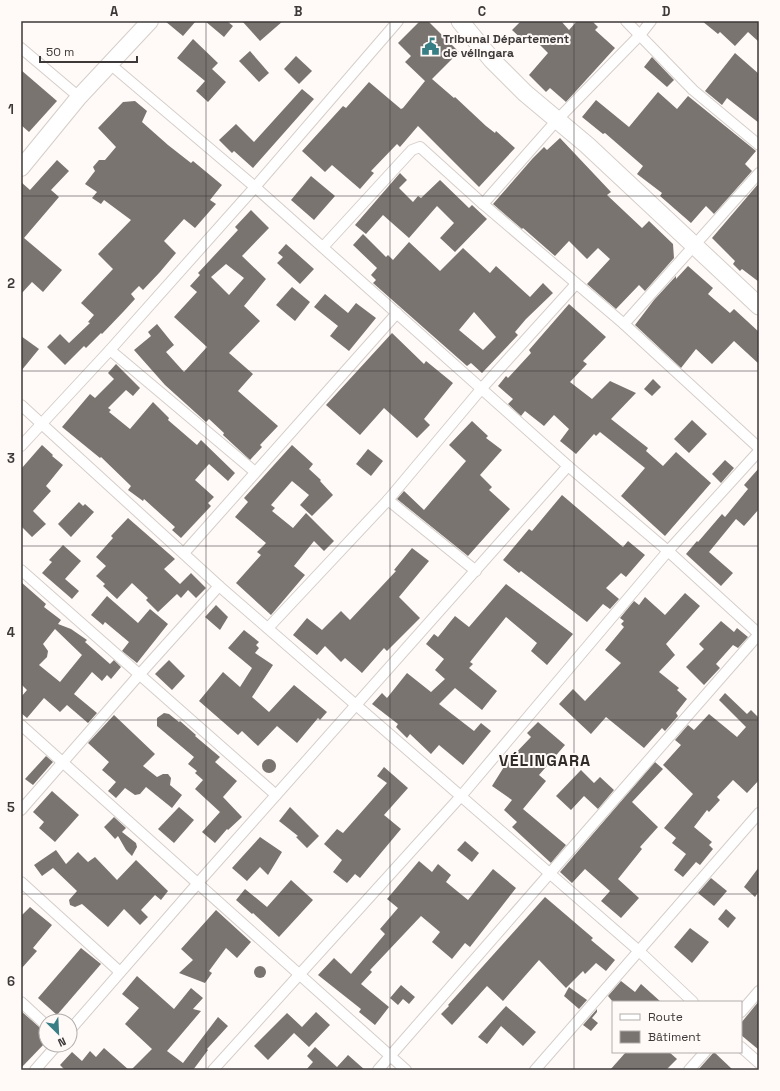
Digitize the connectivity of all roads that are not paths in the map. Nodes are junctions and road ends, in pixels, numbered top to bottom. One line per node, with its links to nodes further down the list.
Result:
1 (150, 21): 8 (main road)
2 (398, 21): 14 (street)
3 (460, 21): 10 (highway)
4 (626, 21): 6 (street)
5 (651, 21): 6 (street)
6 (640, 35): 10 (street); 11 (street)
7 (21, 48): 9 (street)
8 (110, 64): 9 (main road); 14 (street)
9 (79, 98): 12 (main road)
10 (557, 120): 15 (street); 16 (highway)
11 (759, 145)
12 (21, 168)
13 (759, 173): 16 (street)
14 (255, 187): 17 (street); 22 (street)
15 (483, 204): 17 (street); 18 (street)
16 (695, 246): 19 (highway); 21 (street)
17 (323, 247): 20 (street)
18 (576, 284): 21 (street); 23 (street)
19 (759, 306)
20 (397, 313): 23 (street); 29 (street)
21 (624, 324): 27 (street)
22 (110, 350): 25 (street); 29 (street)
23 (482, 388): 28 (street); 30 (street)
24 (21, 405): 25 (street)
25 (40, 424): 26 (street); 32 (street)
26 (21, 446)
27 (759, 450): 31 (street)
28 (568, 466): 31 (street); 34 (street)
29 (255, 472): 32 (street)
30 (388, 500): 34 (street); 36 (street)
31 (668, 551): 42 (street); 45 (street)
32 (184, 553): 35 (street)
33 (21, 570): 37 (street)
34 (476, 571): 38 (street)
35 (219, 586): 36 (street); 37 (street)
36 (268, 628): 38 (street)
37 (139, 675): 40 (street); 41 (street)
38 (356, 706): 41 (street); 42 (street)
39 (21, 726): 40 (street)
40 (63, 763): 43 (street); 47 (street)
41 (276, 795): 47 (street)
42 (462, 795): 45 (street); 50 (street)
43 (21, 810)
44 (759, 813): 48 (street)
45 (550, 874): 48 (street); 60 (street)
46 (21, 882): 49 (street)
47 (198, 883): 49 (street); 50 (street)
48 (639, 951): 52 (street); 66 (street)
49 (120, 972): 56 (street)
50 (298, 974): 60 (street); 63 (street)
51 (759, 991): 54 (street)
52 (692, 1001)
53 (21, 1002): 55 (street)
54 (742, 1011)
55 (38, 1018)
56 (78, 1021)
57 (742, 1048): 61 (street)
58 (50, 1053): 62 (street)
59 (704, 1053): 67 (street)
60 (390, 1057): 64 (street); 65 (street)
61 (759, 1063)
62 (35, 1070)
63 (213, 1070)
64 (378, 1070)
65 (406, 1070)
66 (534, 1070)
67 (689, 1070)

